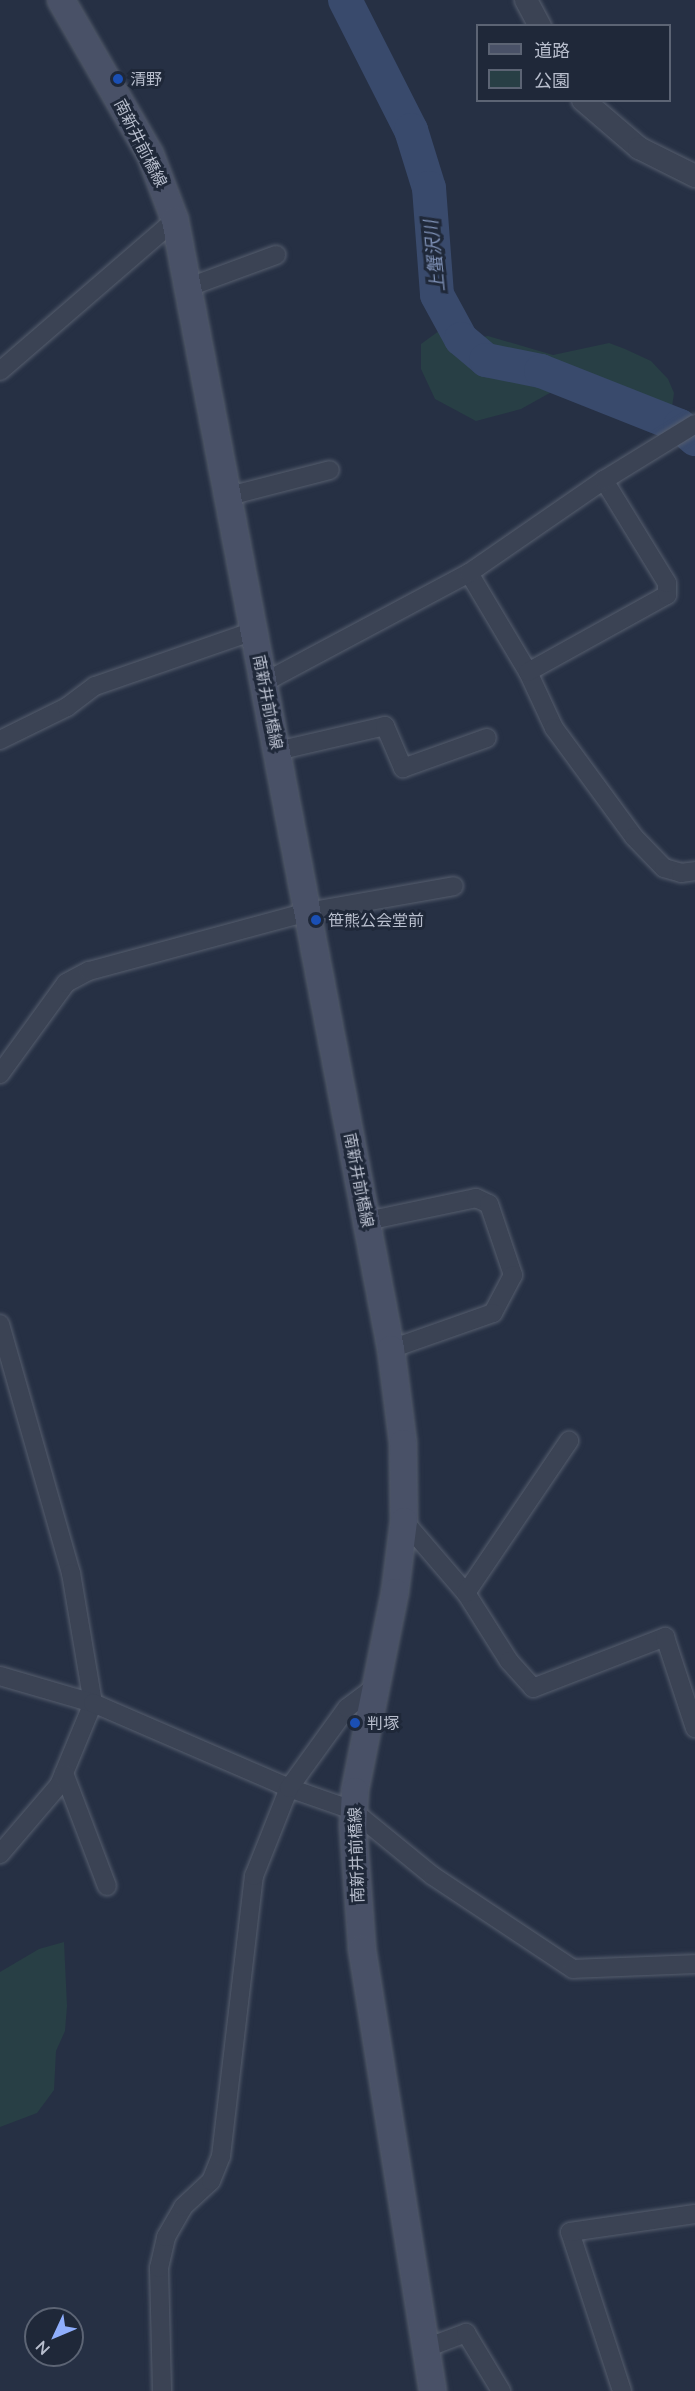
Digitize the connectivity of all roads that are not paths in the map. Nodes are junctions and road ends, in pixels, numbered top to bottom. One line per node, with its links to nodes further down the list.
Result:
1 (61, 0): 6 (main road, 南新井前橋線)
2 (526, 0): 3 (street)
3 (539, 24)
4 (585, 102): 5 (street)
5 (695, 176)
6 (176, 220): 8 (main road, 南新井前橋線); 9 (street)
7 (276, 255): 8 (street)
8 (189, 287): 13 (main road, 南新井前橋線)
9 (0, 371)
10 (695, 424): 12 (street)
11 (330, 470): 13 (street)
12 (604, 480): 14 (street); 16 (street)
13 (229, 496): 15 (main road, 南新井前橋線)
14 (469, 573): 16 (street); 17 (street)
15 (254, 631): 17 (main road, 南新井前橋線); 19 (street)
16 (528, 672): 21 (street)
17 (262, 683): 20 (main road, 南新井前橋線)
18 (487, 738): 20 (street)
19 (0, 740)
20 (277, 751): 23 (main road, 南新井前橋線)
21 (695, 871)
22 (454, 886): 23 (street)
23 (308, 912): 24 (street); 25 (main road, 南新井前橋線)
24 (0, 1074)
25 (367, 1221): 27 (main road, 南新井前橋線); 27 (street)
26 (0, 1324): 33 (street)
27 (391, 1349): 29 (main road, 南新井前橋線)
28 (569, 1441): 30 (street)
29 (404, 1521): 30 (street); 32 (main road, 南新井前橋線)
30 (466, 1593): 34 (street)
31 (0, 1676): 33 (street)
32 (376, 1686): 37 (street); 38 (main road, 南新井前橋線)
33 (93, 1702): 36 (street); 37 (street)
34 (692, 1708): 35 (street)
35 (695, 1728)
36 (64, 1773): 39 (street); 40 (street)
37 (289, 1788): 38 (street); 44 (street)
38 (352, 1810): 41 (street); 43 (main road, 南新井前橋線)
39 (0, 1854)
40 (107, 1886)
41 (695, 1964)
42 (695, 2214): 47 (street)
43 (426, 2348): 45 (main road, 南新井前橋線); 46 (street)
44 (162, 2391)
45 (433, 2391)
46 (501, 2391)
47 (622, 2391)

